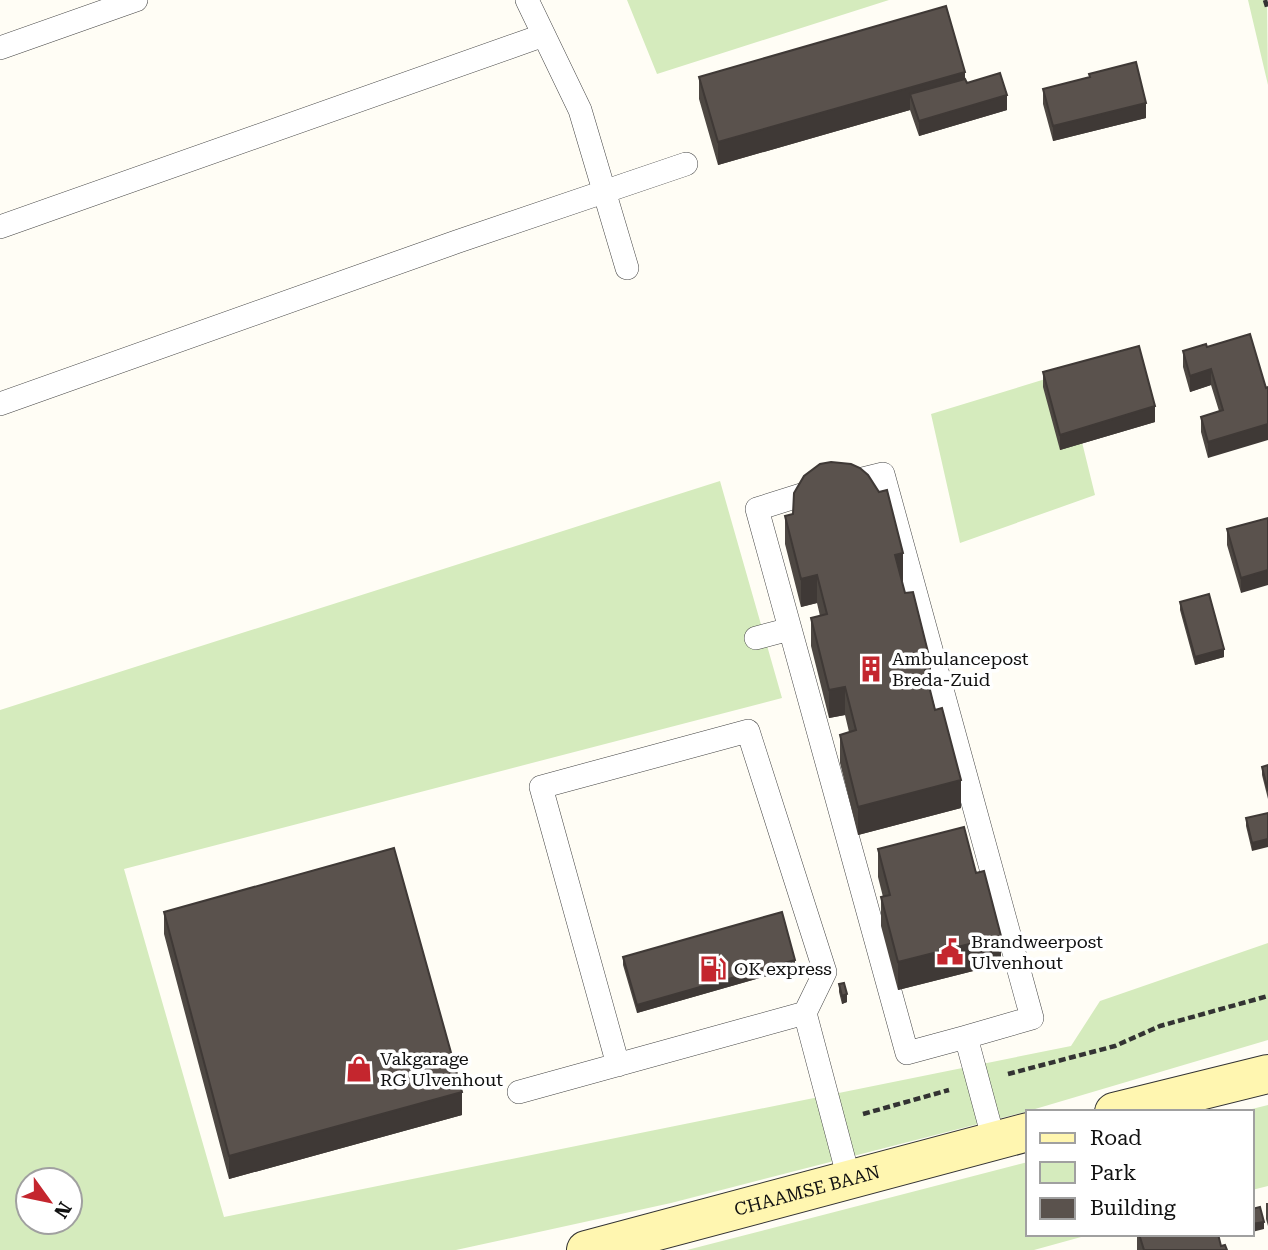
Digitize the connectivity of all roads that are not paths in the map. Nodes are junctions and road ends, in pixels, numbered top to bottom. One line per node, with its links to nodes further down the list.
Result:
1 (136, 0): 4 (lane)
2 (527, 0): 3 (lane)
3 (544, 36): 6 (lane); 7 (lane)
4 (0, 48)
5 (686, 164): 6 (lane)
6 (605, 192): 8 (lane); 9 (lane)
7 (0, 227)
8 (627, 268)
9 (0, 404)
10 (790, 629): 11 (lane); 13 (lane); 13 (lane)
11 (756, 638)
12 (805, 1013): 14 (lane); 14 (lane); 19 (lane)
13 (966, 1037): 18 (lane)
14 (618, 1065): 16 (lane)
15 (1268, 1074): 17 (main road)
16 (519, 1092)
17 (1122, 1110)
18 (1011, 1137): 19 (main road, CHAAMSE BAAN)
19 (849, 1179): 20 (main road, CHAAMSE BAAN)
20 (645, 1242): 21 (main road, CHAAMSE BAAN)
21 (586, 1250)

